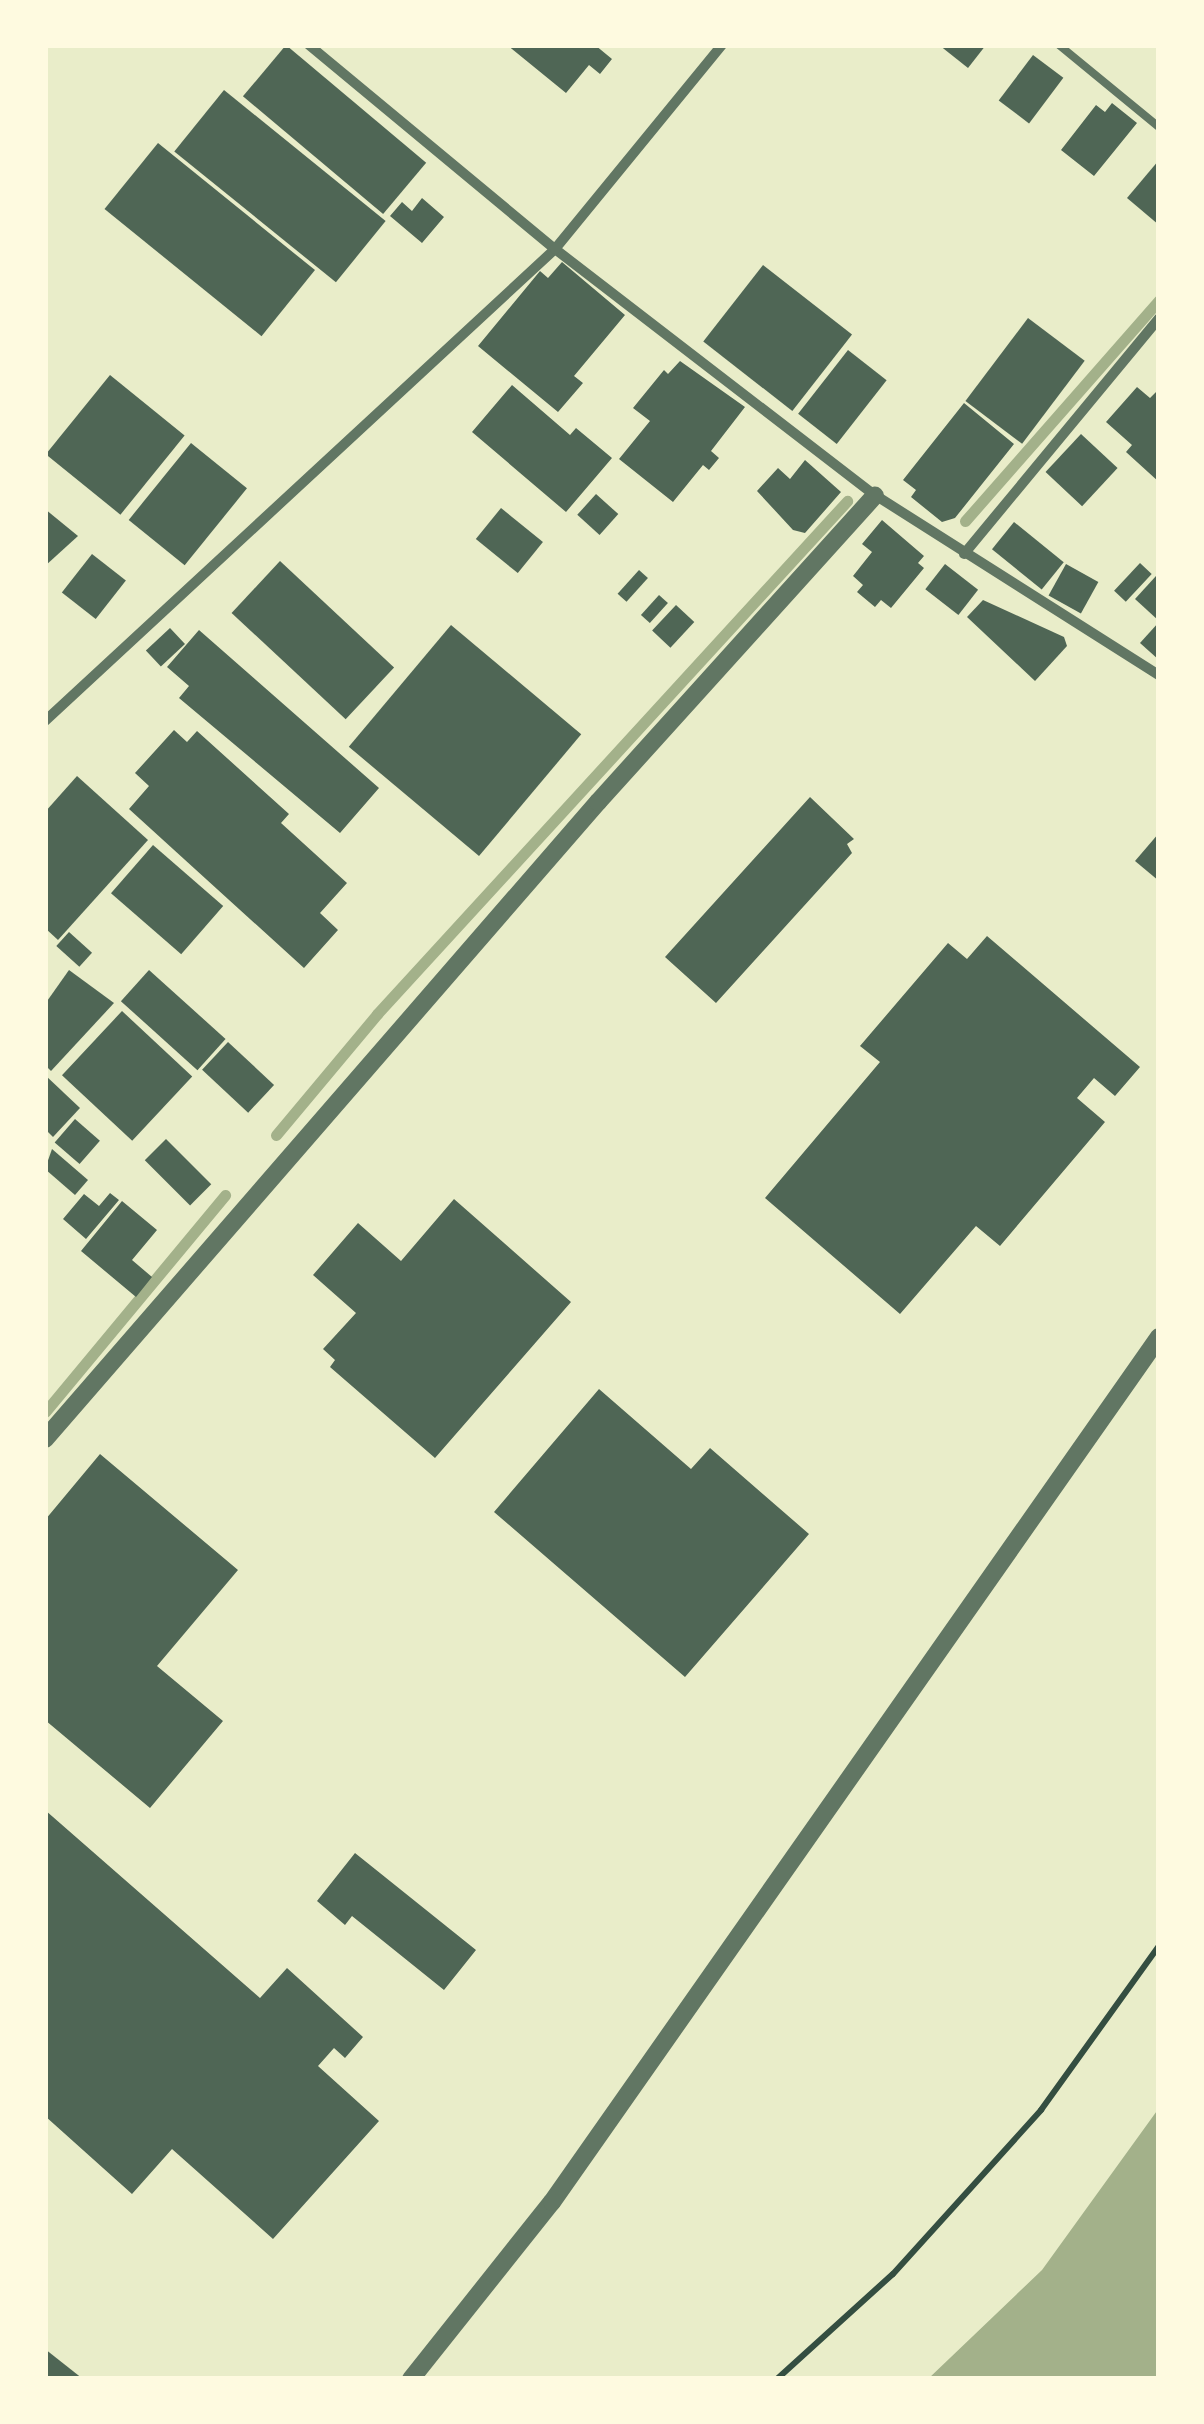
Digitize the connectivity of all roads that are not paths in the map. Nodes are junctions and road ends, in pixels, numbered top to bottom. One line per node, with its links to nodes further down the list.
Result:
1 (309, 45): 5 (street)
2 (722, 45): 5 (street)
3 (1059, 45): 4 (lane)
4 (1159, 127)
5 (555, 248): 7 (street); 10 (street)
6 (1159, 318): 8 (street)
7 (875, 495): 8 (street); 12 (street)
8 (964, 554): 9 (street)
9 (1159, 675)
10 (45, 722)
11 (1159, 1337): 13 (street)
12 (45, 1439)
13 (411, 2379)

